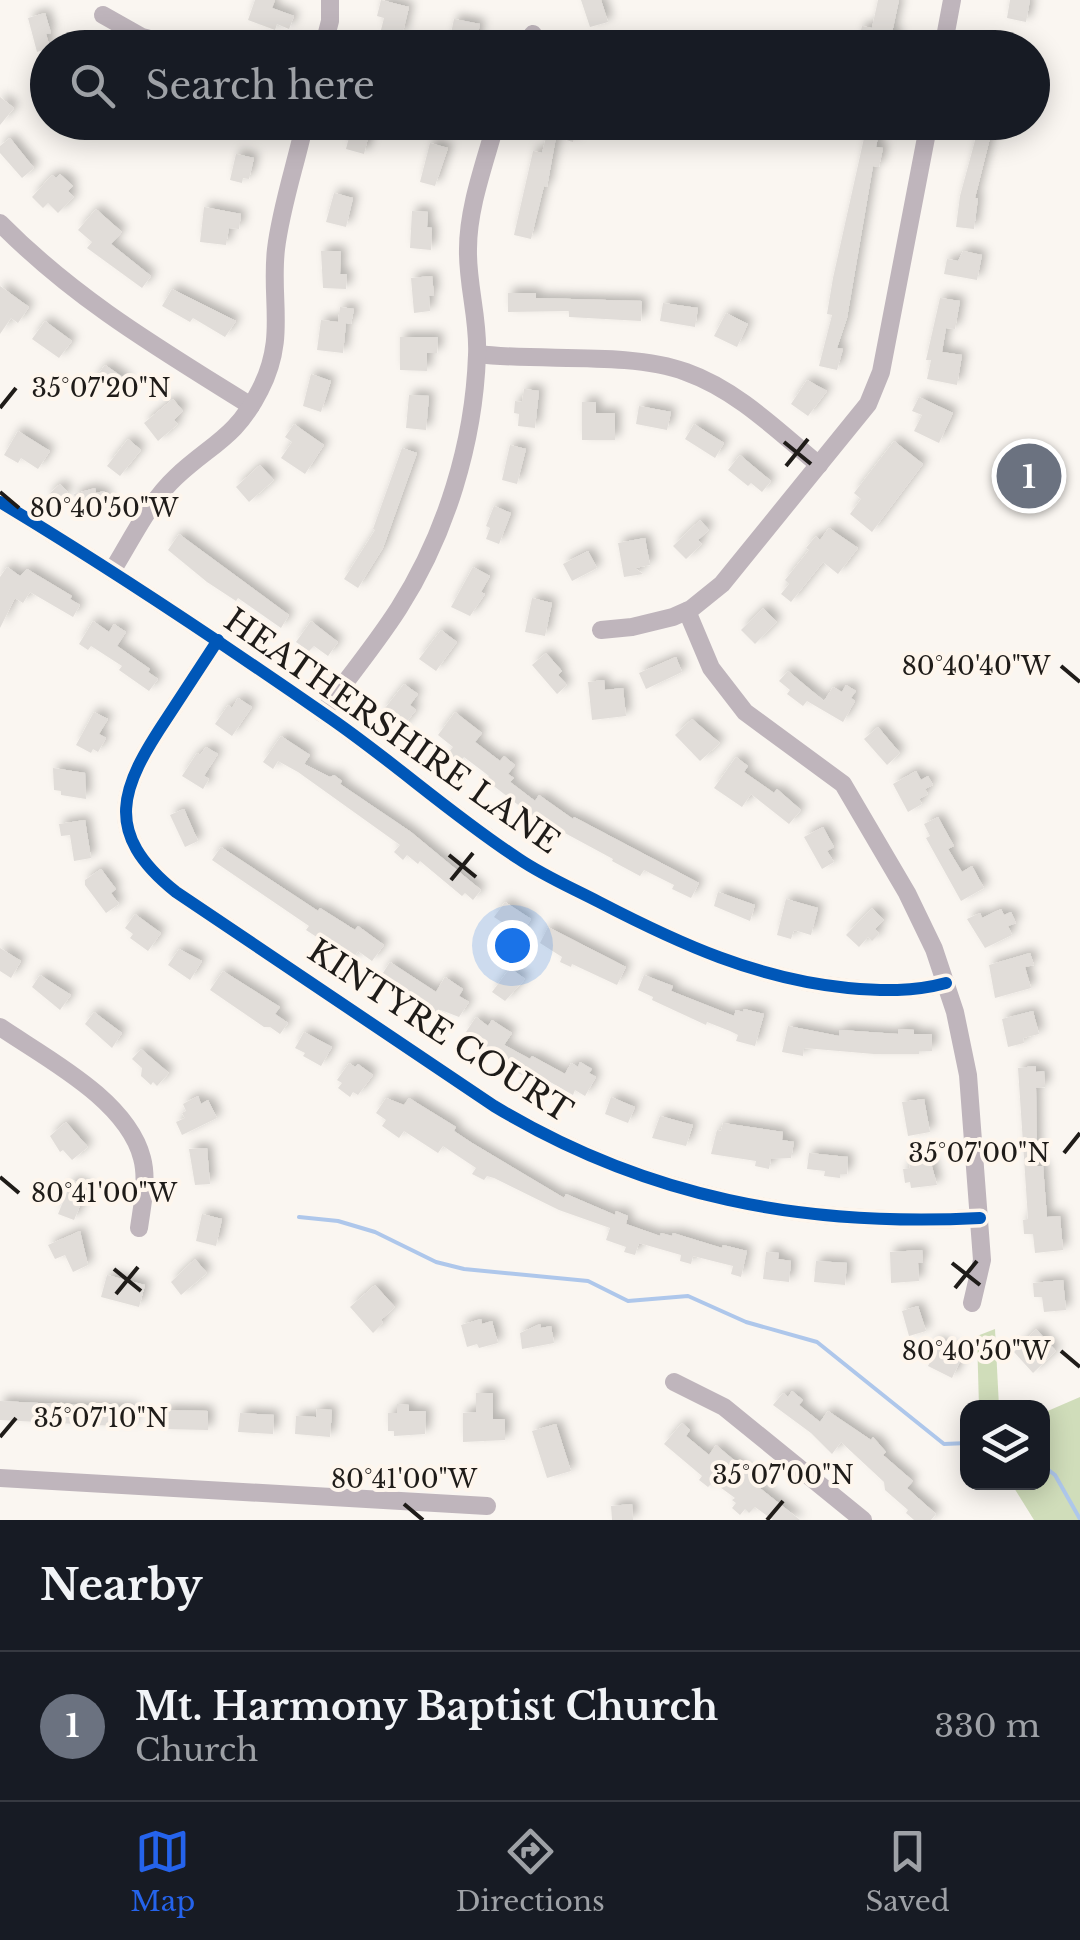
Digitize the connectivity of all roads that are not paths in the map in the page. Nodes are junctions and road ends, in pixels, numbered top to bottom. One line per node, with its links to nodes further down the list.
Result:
1 (330, 0): 5 (street)
2 (952, 0): 6 (street)
3 (103, 15): 4 (street)
4 (124, 30)
5 (328, 30)
6 (946, 30)
7 (302, 140): 12 (street)
8 (492, 140): 11 (street)
9 (925, 140): 13 (street)
10 (0, 222): 12 (street)
11 (478, 354): 13 (street); 19 (street)
12 (251, 406): 15 (street)
13 (819, 465): 16 (street)
14 (1, 506): 15 (street, HEATHERSHIRE LANE)
15 (112, 571): 18 (street, HEATHERSHIRE LANE)
16 (687, 611): 17 (street); 20 (street)
17 (600, 630)
18 (218, 640): 19 (street, HEATHERSHIRE LANE); 22 (street, KINTYRE COURT)
19 (322, 713): 20 (street, HEATHERSHIRE LANE)
20 (946, 983): 22 (street)
21 (0, 1027): 23 (street)
22 (980, 1218): 24 (street)
23 (139, 1228)
24 (972, 1303)
25 (674, 1382): 28 (street)
26 (0, 1478): 27 (street)
27 (487, 1506)
28 (863, 1520)

